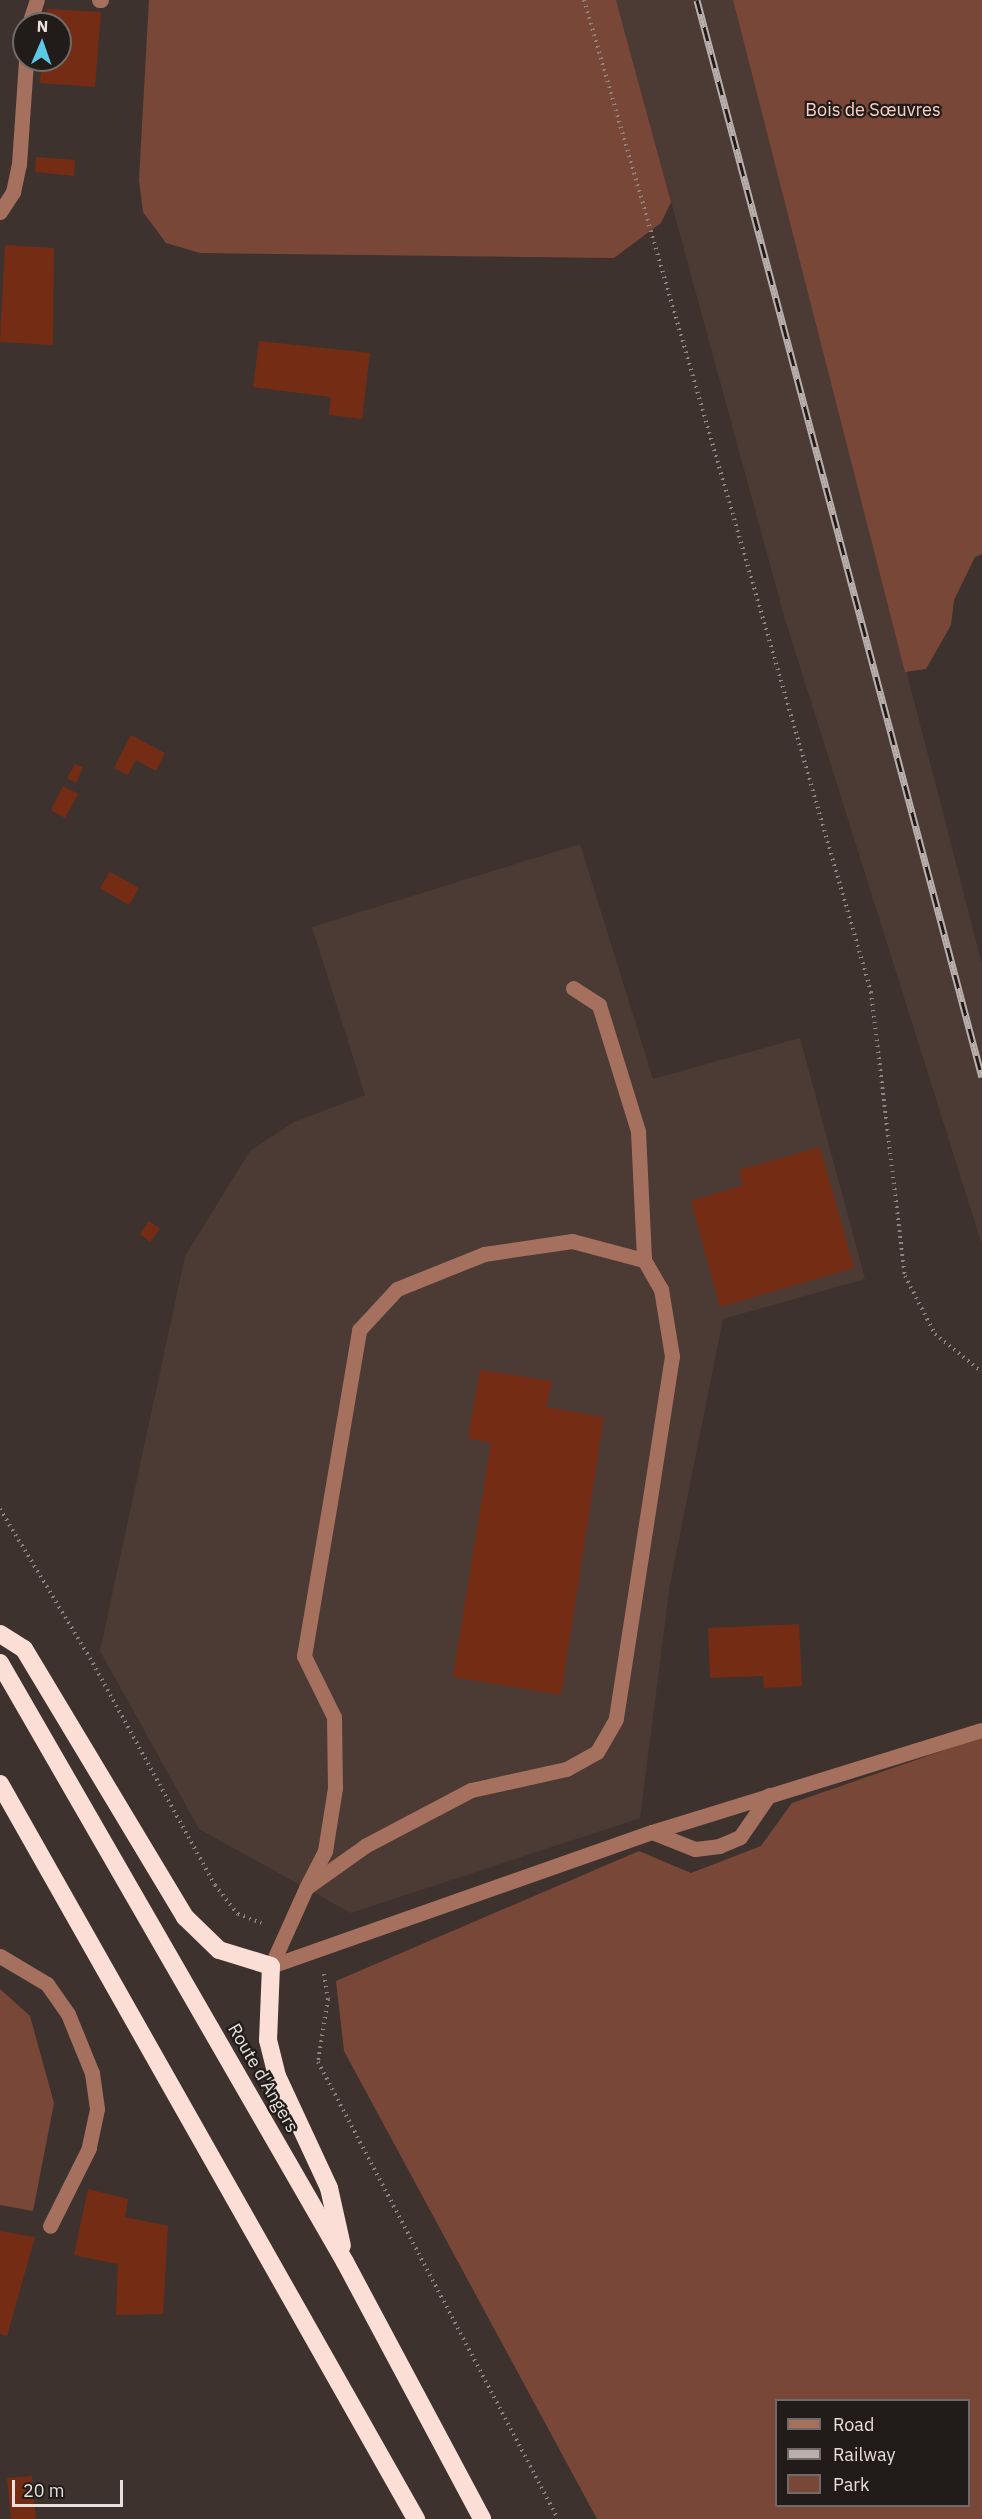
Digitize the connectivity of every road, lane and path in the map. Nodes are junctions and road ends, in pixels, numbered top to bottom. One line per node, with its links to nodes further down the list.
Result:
1 (584, 0): 6 (path)
2 (25, 72): 3 (street)
3 (0, 212)
4 (573, 988): 5 (street)
5 (644, 1260): 14 (street); 14 (street)
6 (982, 1372)
7 (0, 1509): 15 (path)
8 (0, 1634): 18 (highway)
9 (0, 1663): 20 (highway, Route d'Angers)
10 (982, 1730): 12 (street)
11 (0, 1784): 21 (highway)
12 (769, 1795): 13 (street); 13 (street)
13 (652, 1832): 16 (street)
14 (306, 1888): 15 (street)
15 (282, 1932): 18 (street)
16 (313, 1954): 18 (street); 23 (path)
17 (0, 1956): 19 (street)
18 (271, 1966): 20 (highway)
19 (50, 2226)
20 (345, 2262): 22 (highway, Route d'Angers)
21 (416, 2519)
22 (483, 2519)
23 (558, 2519)

